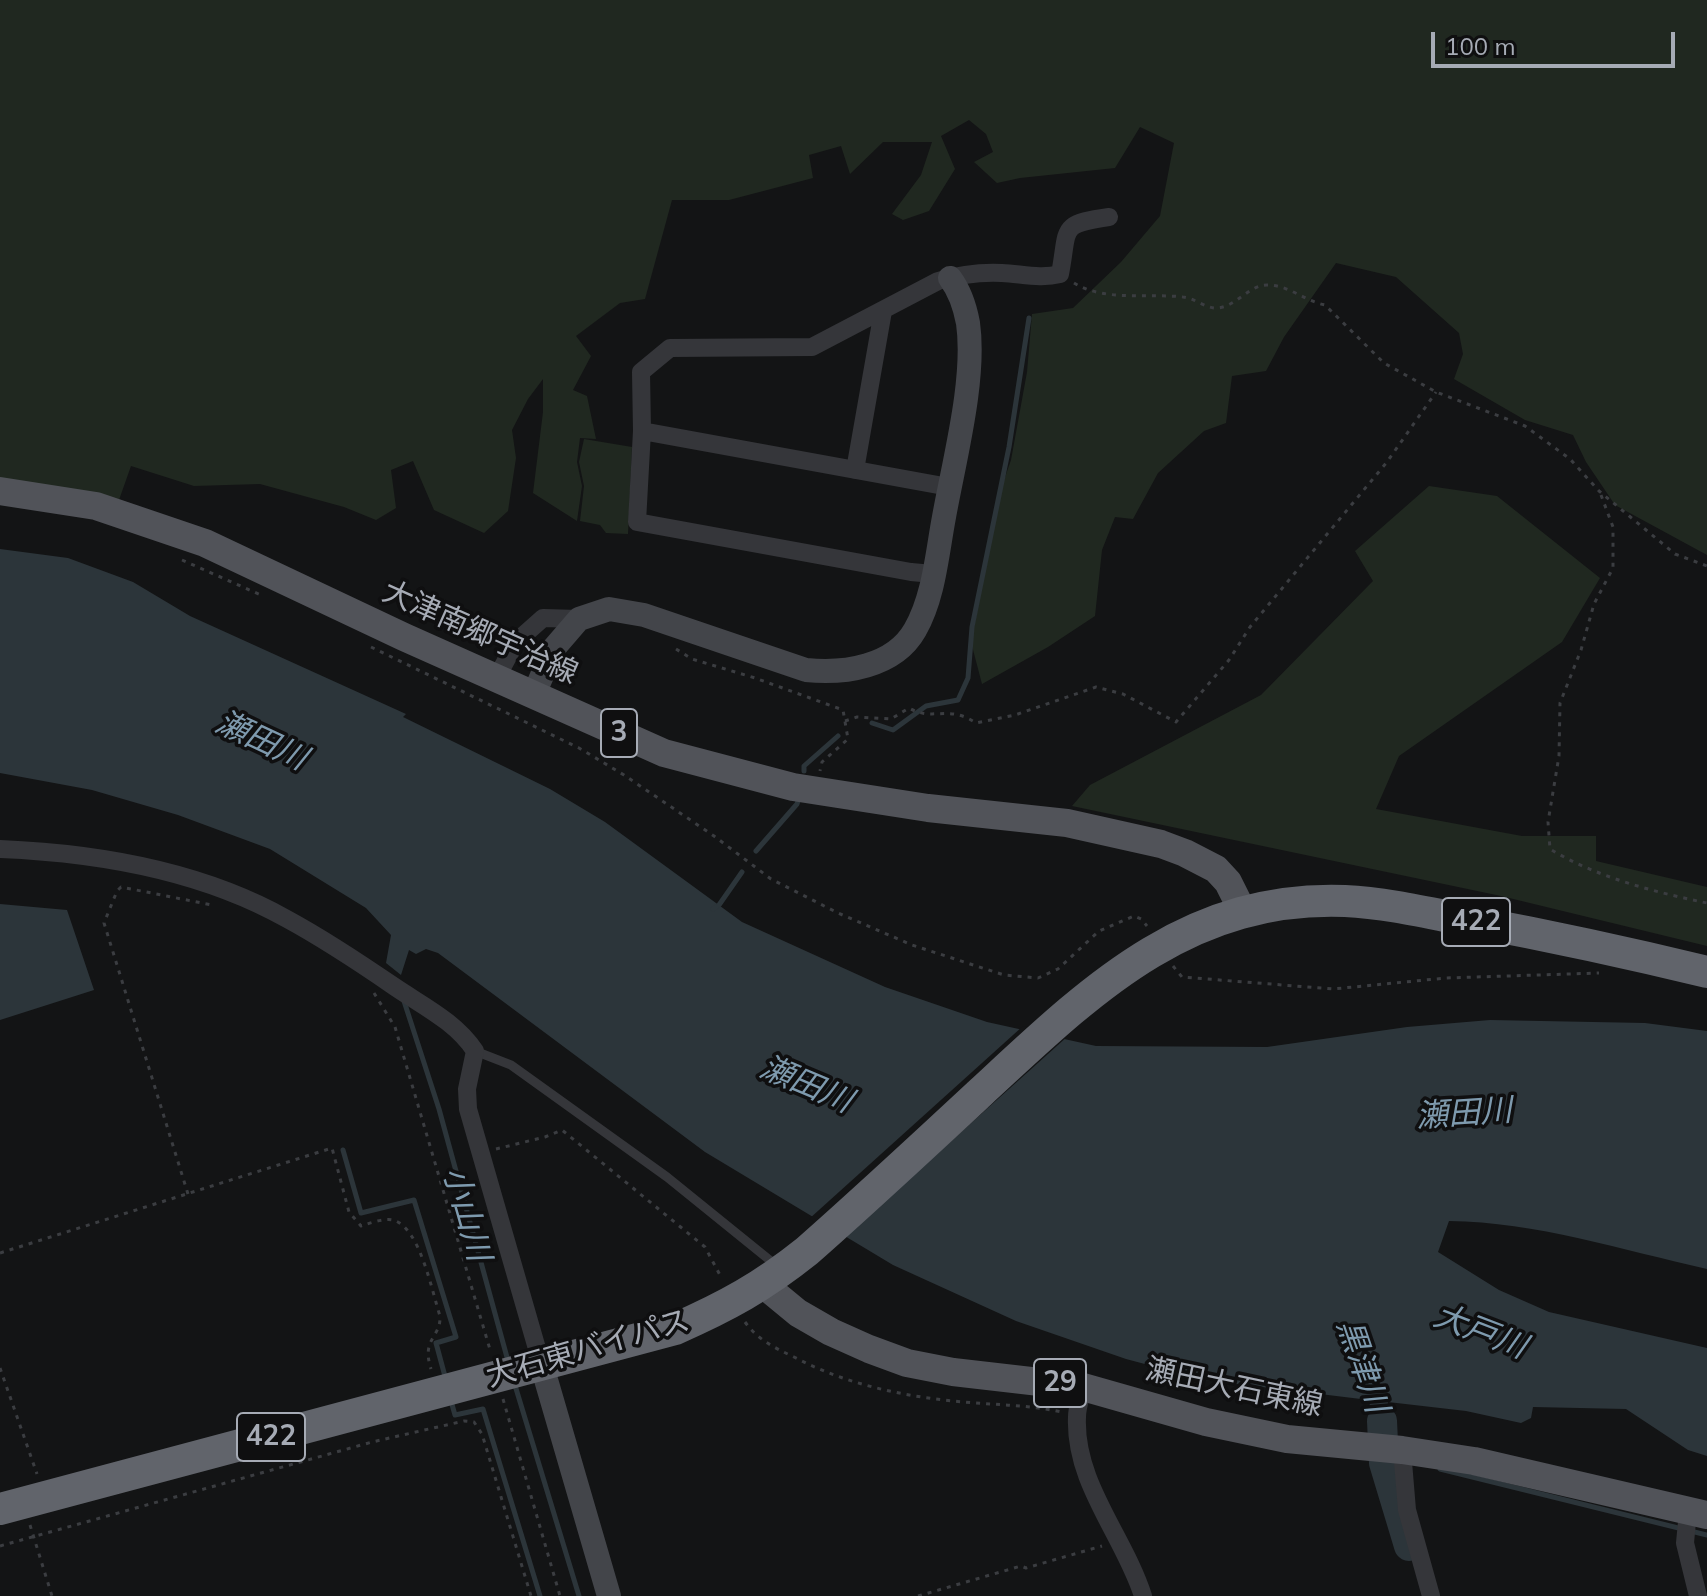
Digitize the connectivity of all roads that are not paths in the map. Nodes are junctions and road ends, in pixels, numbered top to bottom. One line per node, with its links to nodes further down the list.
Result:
1 (1109, 217): 2 (street)
2 (950, 278): 3 (street); 6 (street)
3 (883, 311): 4 (street); 5 (street)
4 (642, 431): 5 (street); 8 (street)
5 (855, 470): 6 (street)
6 (949, 487): 8 (street)
7 (0, 491): 10 (main road, 大津南郷宇治線 / 3)
8 (933, 574): 9 (street)
9 (579, 619): 10 (street); 11 (street)
10 (497, 677): 11 (main road, 大津南郷宇治線 / 3)
11 (534, 694): 13 (main road, 大津南郷宇治線 / 3)
12 (0, 849): 15 (street)
13 (1243, 912): 14 (highway, 422); 16 (highway, 大石東バイパス / 422)
14 (1707, 972)
15 (475, 1051): 16 (lane); 17 (street)
16 (773, 1278): 17 (highway, 大石東バイパス / 422); 18 (main road, 瀬田大石東線 / 29)
17 (542, 1366): 20 (highway, 大石東バイパス / 422); 22 (street)
18 (1083, 1387): 19 (main road, 瀬田大石東線 / 29); 23 (street)
19 (1387, 1449): 21 (main road, 瀬田大石東線 / 29); 24 (street)
20 (23, 1503)
21 (1697, 1513): 25 (street)
22 (609, 1596)
23 (1143, 1596)
24 (1431, 1596)
25 (1698, 1596)

